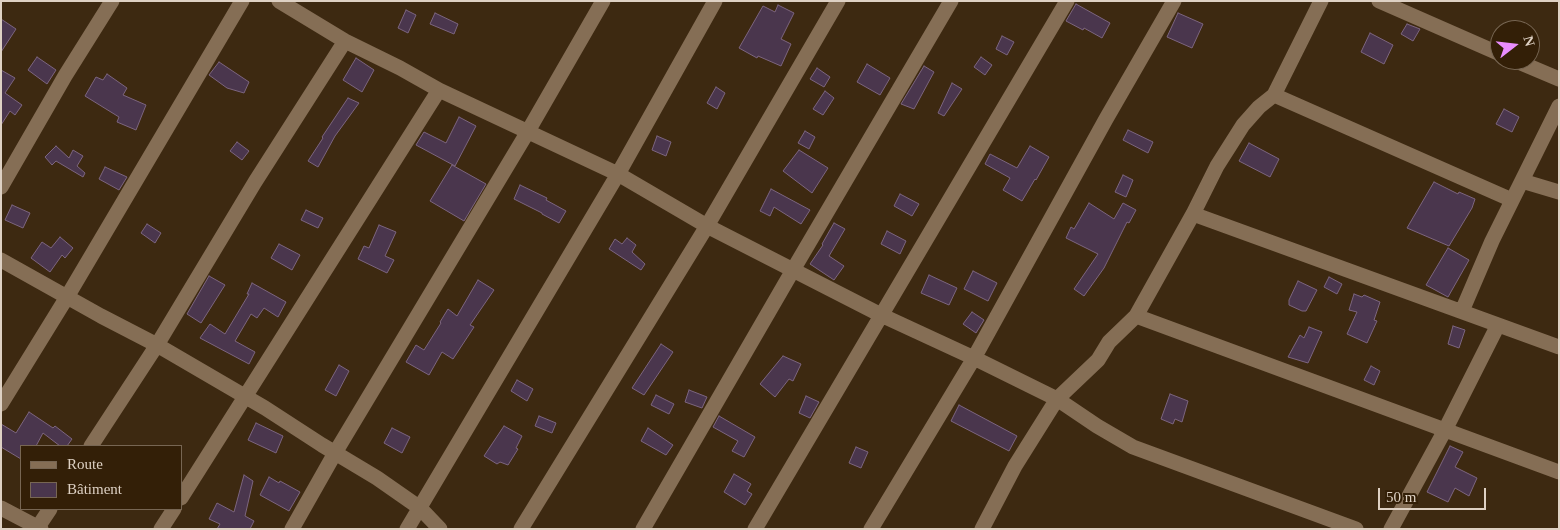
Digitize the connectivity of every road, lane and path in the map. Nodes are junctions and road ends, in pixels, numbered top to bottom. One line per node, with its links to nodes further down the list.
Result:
1 (112, 1): 22 (street)
2 (242, 1): 29 (street)
3 (278, 1): 12 (street)
4 (603, 1): 19 (street)
5 (714, 1): 20 (street)
6 (838, 1): 26 (street)
7 (951, 1): 28 (street)
8 (1067, 1): 31 (street)
9 (1174, 1): 36 (street)
10 (1321, 1): 17 (street)
11 (1379, 1): 13 (street)
12 (345, 41): 16 (street); 34 (street)
13 (1490, 50)
14 (1536, 70): 15 (street)
15 (1559, 80)
16 (439, 90): 19 (street); 37 (street)
17 (1274, 95): 24 (street); 25 (street)
18 (1559, 106): 21 (street)
19 (527, 132): 20 (street); 42 (street)
20 (618, 174): 26 (street); 46 (street)
21 (1522, 181): 23 (street); 24 (street)
22 (1, 187)
23 (1559, 192)
24 (1512, 200): 30 (street)
25 (1193, 214): 30 (street); 32 (street)
26 (707, 226): 28 (street); 54 (street)
27 (1, 260): 29 (street)
28 (792, 270): 31 (street); 55 (street)
29 (67, 297): 34 (street); 39 (street)
30 (1462, 311): 33 (street)
31 (880, 314): 36 (street); 56 (street)
32 (1136, 316): 38 (street); 40 (street)
33 (1498, 324): 35 (street); 40 (street)
34 (157, 344): 37 (street); 41 (street)
35 (1559, 347)
36 (974, 358): 38 (street); 57 (street)
37 (246, 397): 42 (street); 44 (street)
38 (1057, 399): 58 (street); 59 (street)
39 (1, 404)
40 (1445, 430): 43 (street); 60 (street)
41 (92, 445)
42 (335, 453): 46 (street); 51 (street)
43 (1559, 472)
44 (182, 496)
45 (1, 508): 49 (street)
46 (420, 508): 52 (street); 53 (street)
47 (49, 510): 49 (street)
48 (173, 510): 50 (street)
49 (39, 528)
50 (161, 529)
51 (292, 529)
52 (407, 529)
53 (440, 529)
54 (521, 529)
55 (643, 529)
56 (755, 529)
57 (871, 529)
58 (982, 529)
59 (1356, 529)
60 (1392, 529)

